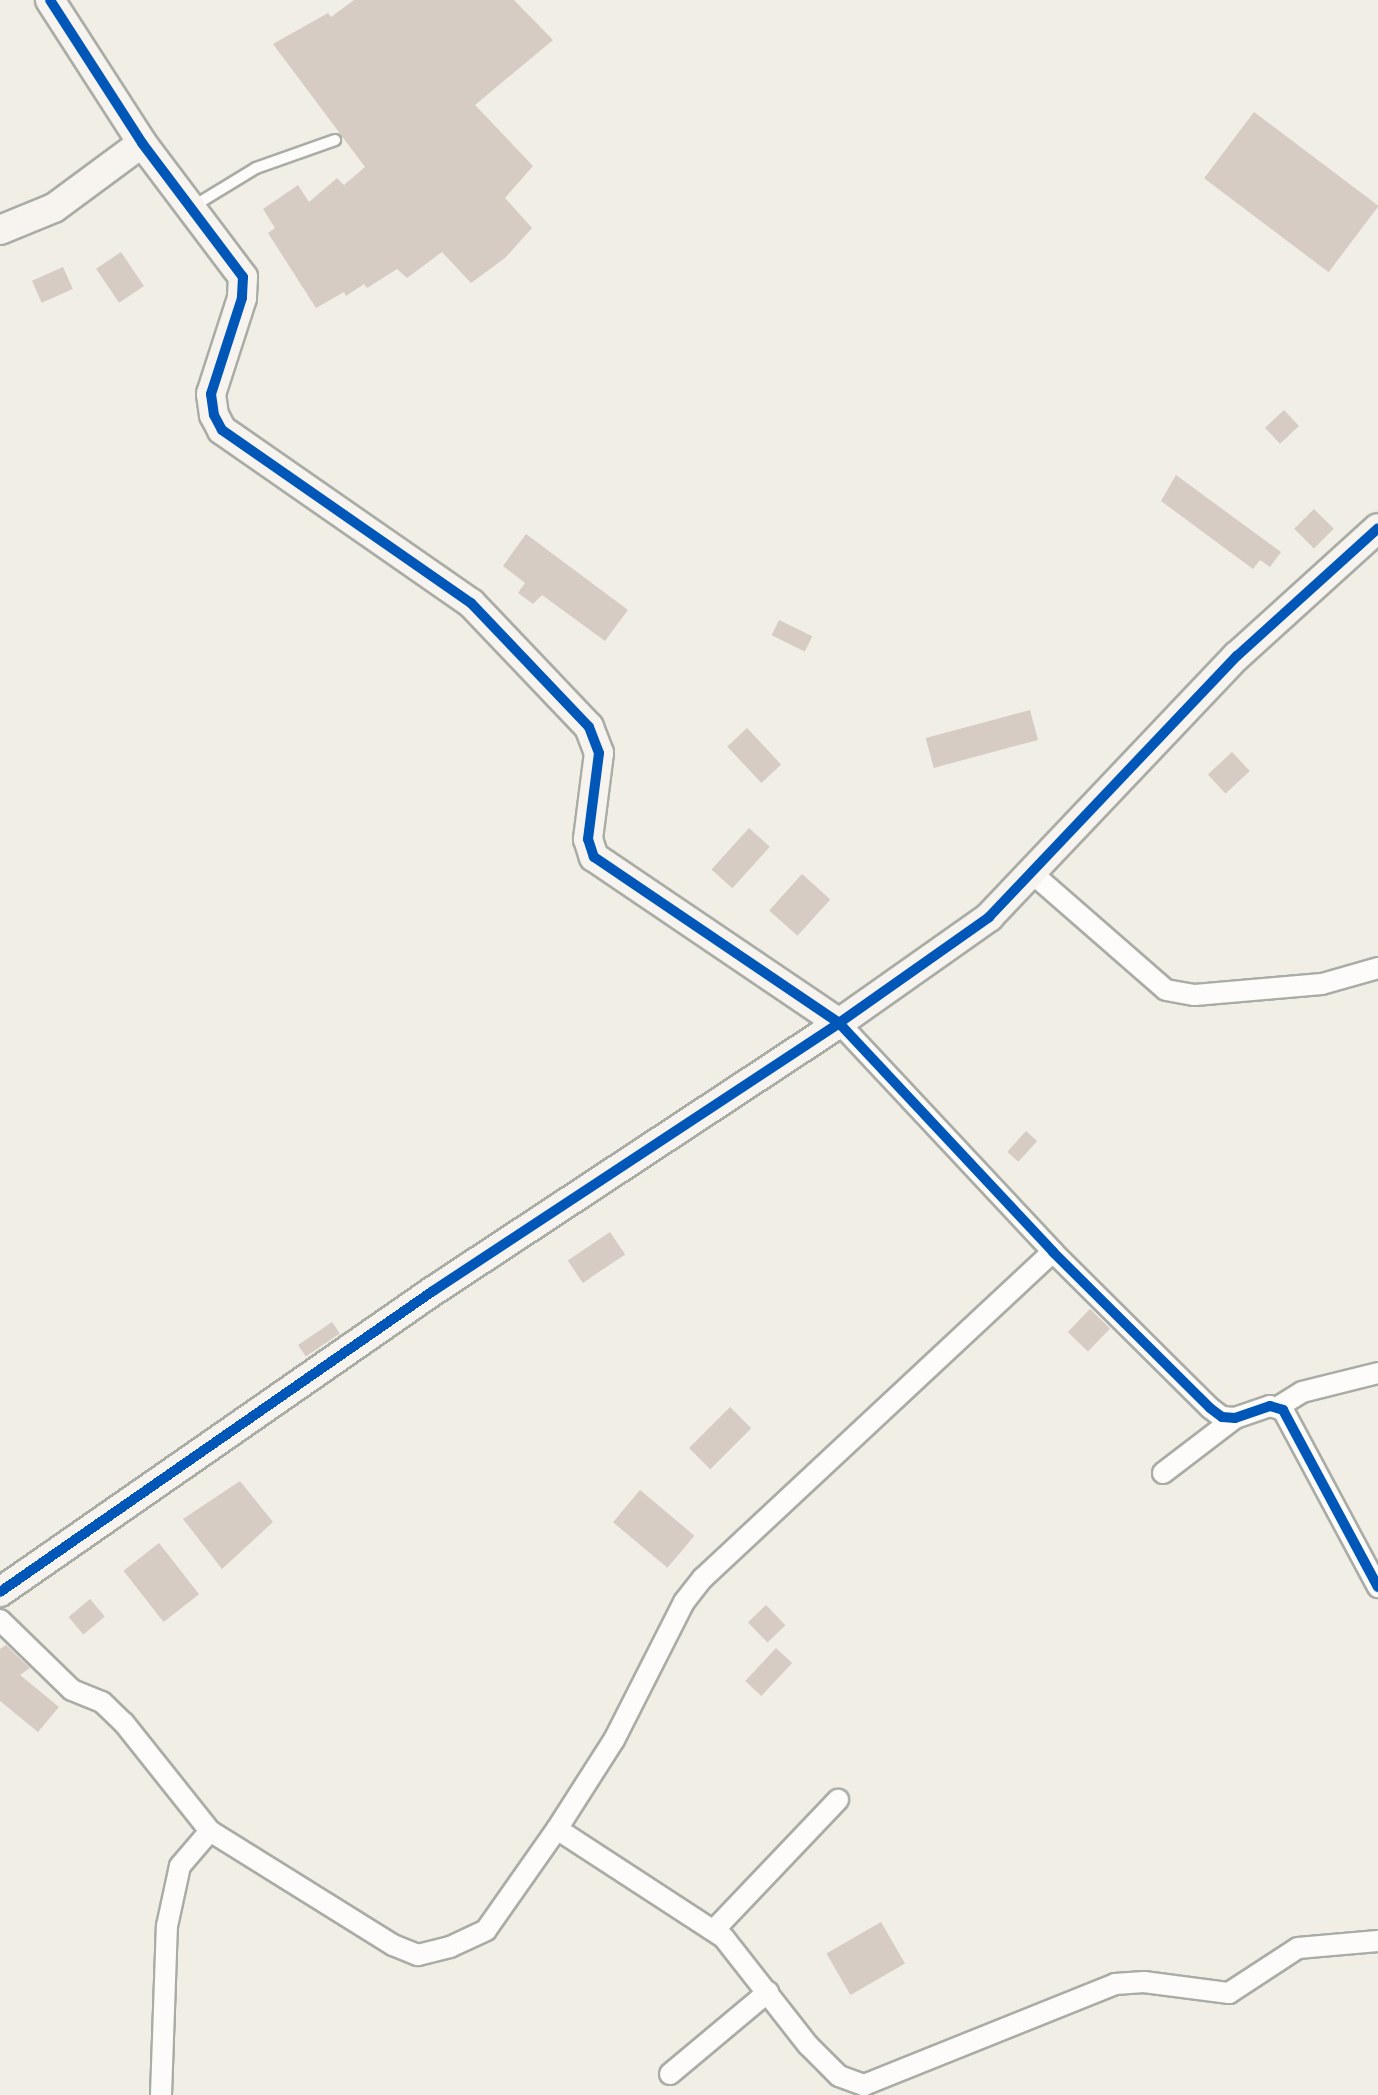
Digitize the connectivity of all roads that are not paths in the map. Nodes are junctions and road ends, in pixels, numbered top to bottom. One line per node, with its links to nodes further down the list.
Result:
1 (55, 9): 3 (street)
2 (335, 140): 4 (lane)
3 (142, 144): 4 (street); 5 (street)
4 (191, 208): 9 (street)
5 (0, 230)
6 (1378, 528): 7 (street)
7 (1033, 874): 8 (street); 9 (street)
8 (1378, 968)
9 (839, 1023): 10 (street); 16 (street)
10 (1054, 1252): 13 (street); 19 (street)
11 (1378, 1373): 12 (street)
12 (1278, 1406): 13 (street); 15 (street)
13 (1234, 1418): 14 (street)
14 (1164, 1473)
15 (1378, 1588)
16 (0, 1592)
17 (0, 1620): 20 (street)
18 (838, 1800): 21 (street)
19 (557, 1829): 20 (street); 21 (street)
20 (210, 1831): 25 (street)
21 (714, 1930): 23 (street)
22 (1378, 1940): 23 (street)
23 (768, 1992): 24 (street)
24 (670, 2074)
25 (161, 2095)

